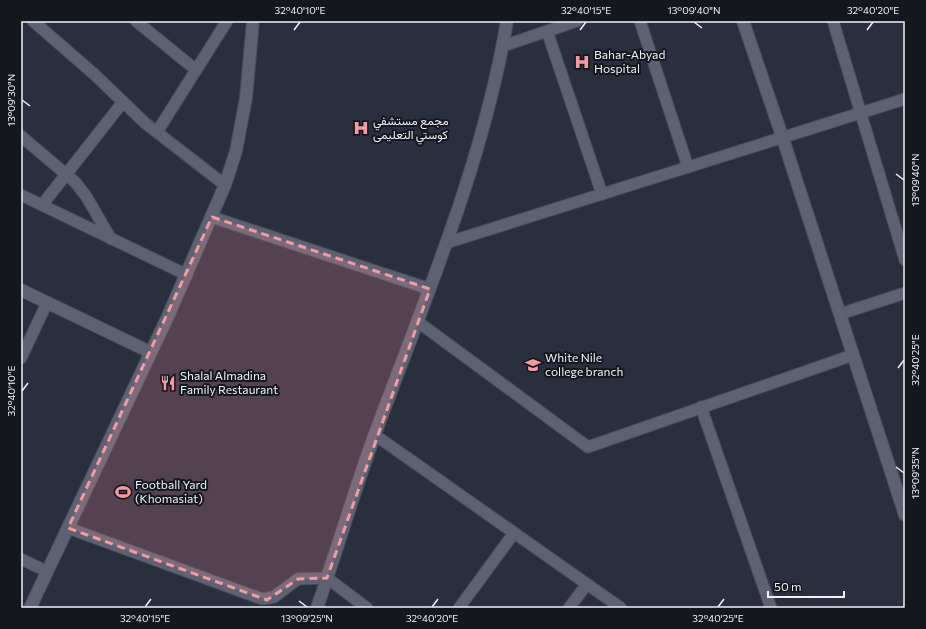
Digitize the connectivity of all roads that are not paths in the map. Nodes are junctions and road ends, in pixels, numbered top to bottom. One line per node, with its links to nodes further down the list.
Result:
1 (33, 21): 14 (street)
2 (136, 21): 12 (street)
3 (227, 21): 12 (street)
4 (507, 21): 11 (main road)
5 (577, 21): 10 (street)
6 (640, 21): 19 (street)
7 (743, 21): 18 (main road)
8 (833, 21): 15 (street)
9 (250, 23): 21 (main road)
10 (547, 31): 11 (street); 22 (street)
11 (503, 46): 27 (main road)
12 (196, 70): 16 (street)
13 (905, 99): 15 (street)
14 (124, 102): 16 (street); 20 (street)
15 (861, 113): 18 (street); 28 (street)
16 (157, 132): 21 (street)
17 (21, 136): 20 (street)
18 (783, 139): 19 (street); 34 (main road)
19 (688, 167): 22 (street)
20 (67, 173): 24 (street); 26 (street)
21 (225, 185): 25 (main road)
22 (602, 194): 27 (street)
23 (21, 195): 24 (street)
24 (42, 205): 26 (street)
25 (212, 217): 29 (main road); 30 (street)
26 (111, 239): 29 (street)
27 (446, 243): 30 (main road)
28 (905, 260)
29 (187, 275): 36 (main road)
30 (430, 289): 35 (main road)
31 (21, 290): 33 (main road)
32 (905, 293): 34 (street)
33 (47, 303): 36 (main road); 38 (street)
34 (840, 314): 37 (main road)
35 (418, 322): 39 (street); 40 (main road)
36 (150, 352): 42 (main road)
37 (853, 355): 39 (street); 41 (main road)
38 (21, 358)
39 (701, 407): 54 (street)
40 (375, 435): 43 (street); 46 (main road)
41 (905, 515)
42 (68, 528): 45 (main road); 46 (street)
43 (514, 533): 47 (street); 51 (street)
44 (21, 559): 45 (street)
45 (46, 571): 48 (main road)
46 (327, 578): 49 (main road); 50 (street)
47 (587, 584): 52 (street); 53 (street)
48 (30, 608)
49 (317, 608)
50 (367, 608)
51 (459, 608)
52 (569, 608)
53 (621, 608)
54 (771, 608)

